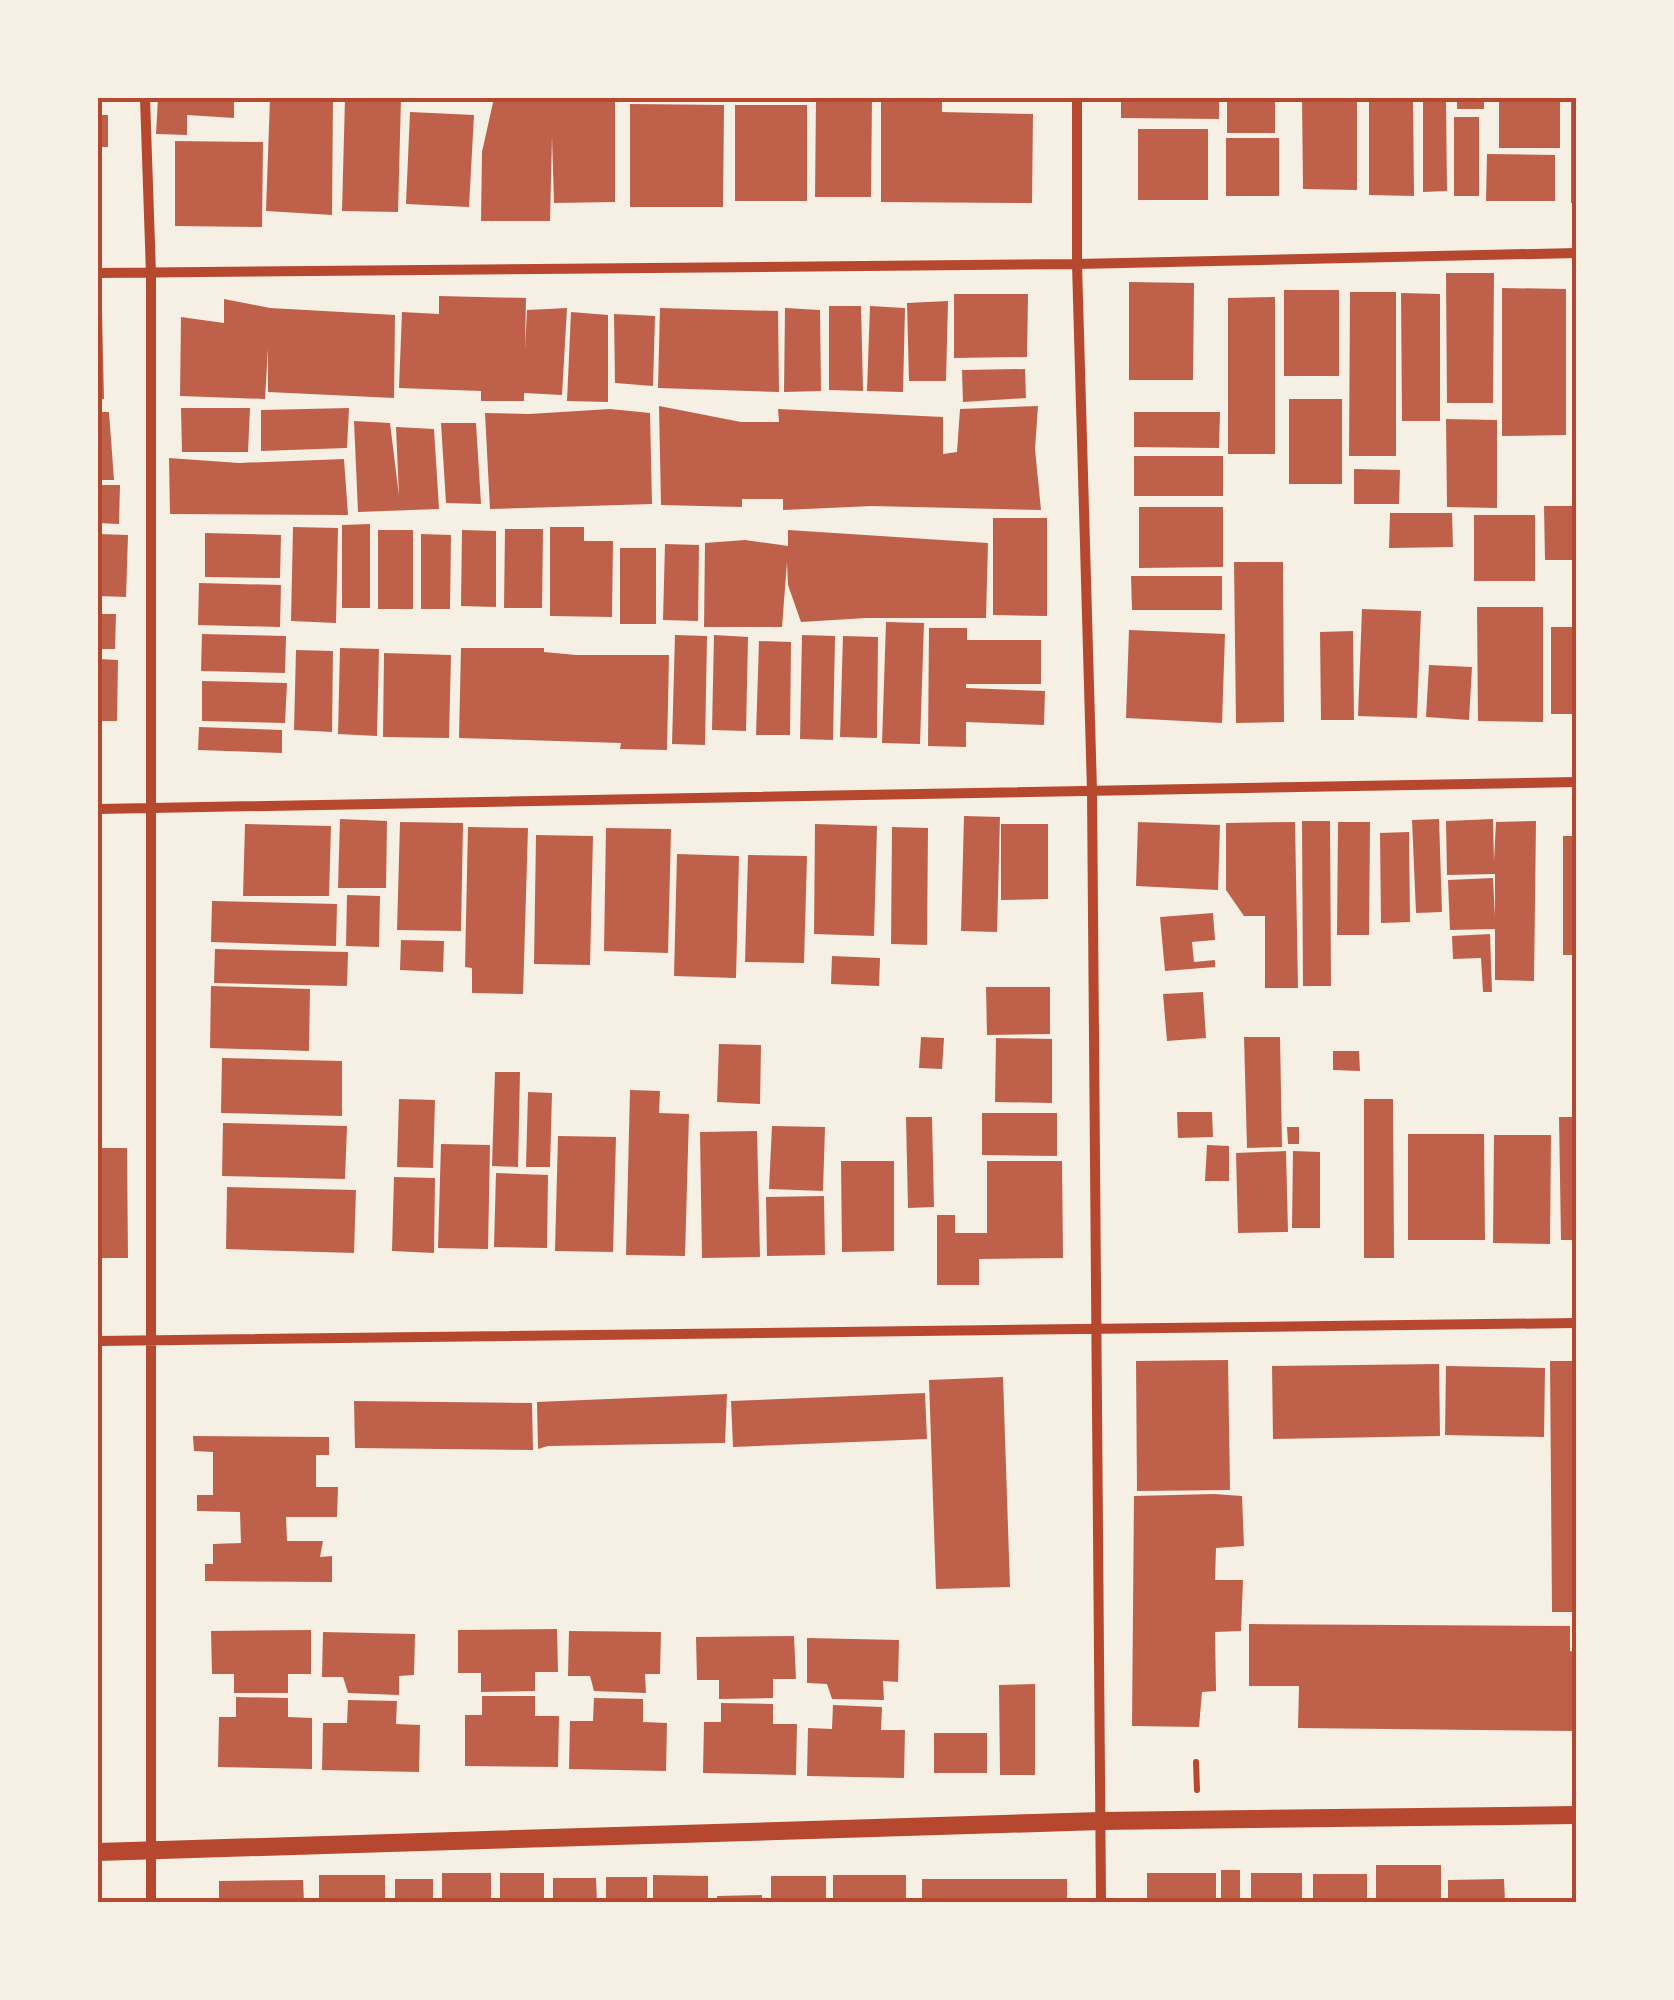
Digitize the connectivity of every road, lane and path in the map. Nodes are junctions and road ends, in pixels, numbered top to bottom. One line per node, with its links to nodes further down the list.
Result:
1 (145, 98): 6 (street)
2 (1077, 98): 4 (street)
3 (1576, 253): 4 (street)
4 (1077, 264): 6 (street); 8 (street)
5 (98, 273): 6 (street)
6 (151, 274): 9 (street)
7 (1576, 782): 8 (street)
8 (1092, 790): 9 (street); 12 (street)
9 (150, 809): 10 (street); 14 (street)
10 (98, 810)
11 (1576, 1323): 12 (street)
12 (1098, 1328): 14 (street); 16 (street)
13 (98, 1340): 14 (street)
14 (150, 1340): 17 (street)
15 (1576, 1816): 16 (street)
16 (1101, 1821): 17 (street); 20 (street)
17 (150, 1851): 18 (street); 19 (street)
18 (98, 1852)
19 (151, 1902)
20 (1101, 1902)

